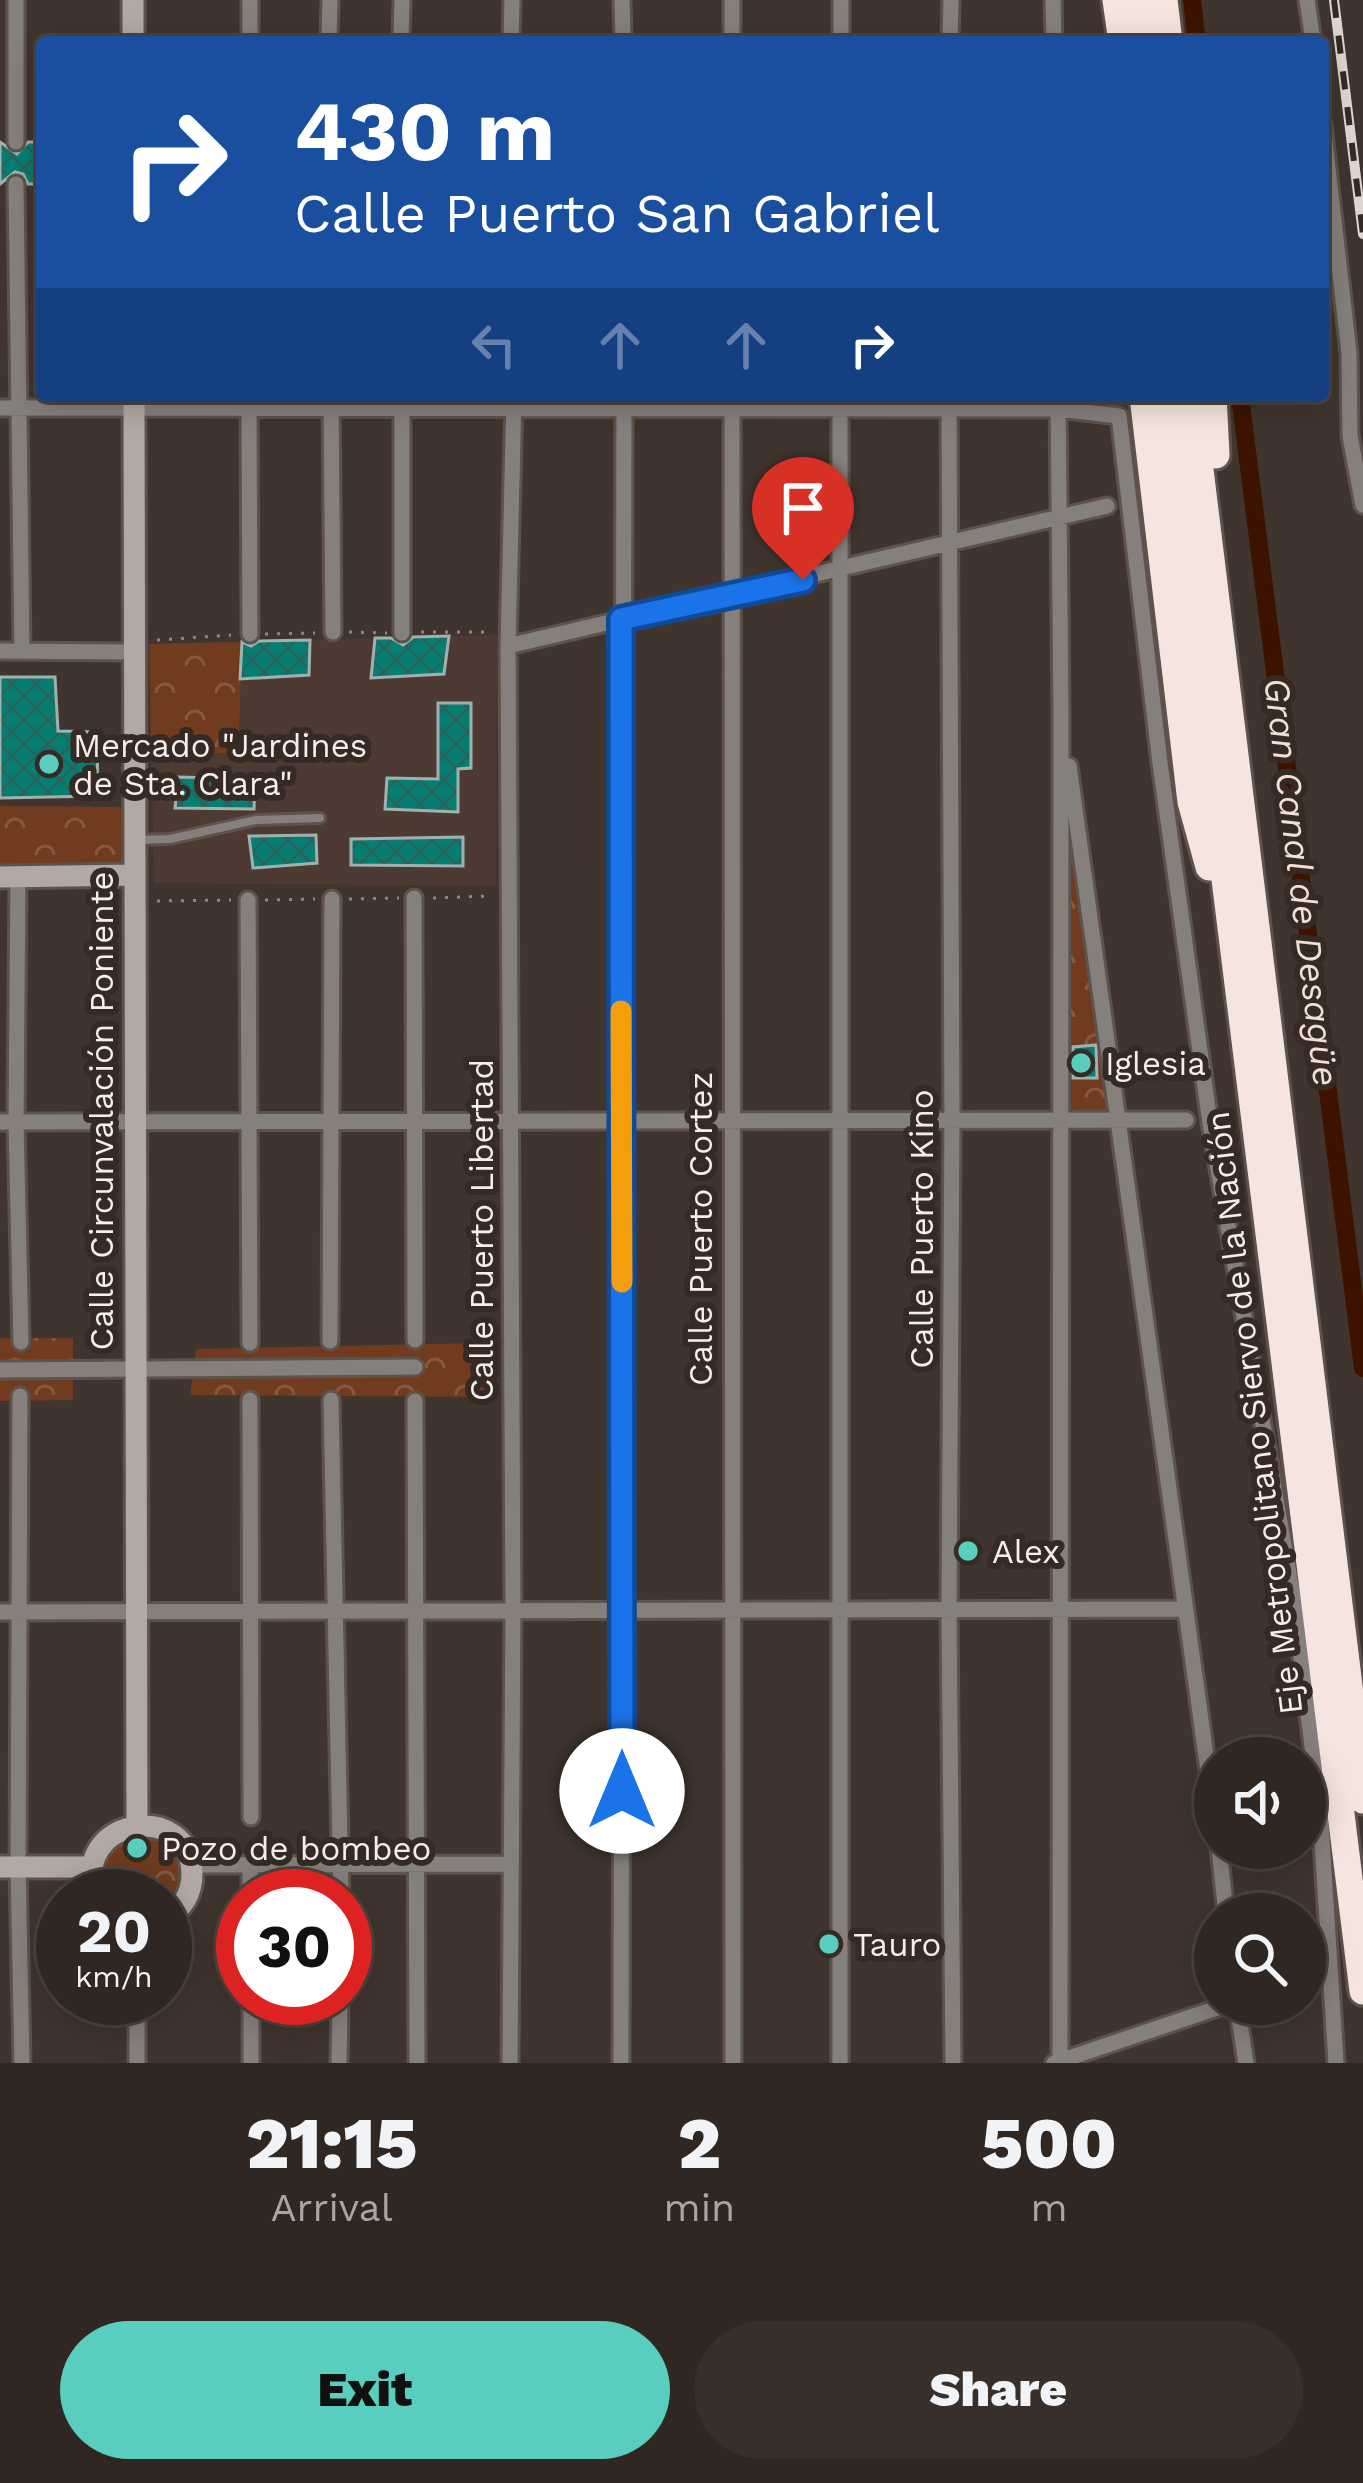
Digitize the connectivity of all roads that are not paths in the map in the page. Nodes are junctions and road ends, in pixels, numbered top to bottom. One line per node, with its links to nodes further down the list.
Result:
1 (16, 0): 31 (street)
2 (133, 0): 16 (street)
3 (250, 0): 17 (street)
4 (330, 0): 18 (street)
5 (402, 0): 19 (street)
6 (512, 0): 20 (street)
7 (622, 0): 21 (street)
8 (732, 0): 22 (street)
9 (842, 0): 23 (street)
10 (951, 0): 24 (street)
11 (1053, 0): 25 (street)
12 (1113, 0): 26 (highway); 27 (highway)
13 (1139, 0): 28 (highway)
14 (1164, 0): 29 (highway)
15 (1307, 0): 30 (street)
16 (133, 36)
17 (250, 36)
18 (329, 36)
19 (401, 36)
20 (511, 36)
21 (623, 36)
22 (732, 36)
23 (842, 36)
24 (950, 36)
25 (1054, 36)
26 (1112, 36)
27 (1121, 36)
28 (1143, 36)
29 (1168, 36)
30 (1311, 36)
31 (16, 142)
32 (1329, 177): 50 (street)
33 (16, 184): 48 (street)
34 (134, 402): 47 (street); 48 (street); 63 (street, Calle Circunvalación Poniente)
35 (332, 402): 36 (street); 47 (street); 57 (street)
36 (402, 402): 58 (street)
37 (514, 402): 60 (street, Calle Puerto Libertad)
38 (624, 402): 56 (street)
39 (732, 402): 40 (street); 54 (street, Calle Puerto Cortez)
40 (840, 402): 41 (street); 53 (street)
41 (949, 402): 42 (street); 52 (street, Calle Puerto Kino)
42 (1058, 402): 51 (street); 142 (street)
43 (1144, 402): 72 (highway)
44 (1166, 402): 72 (highway, Eje Metropolitano Siervo de la Nación)
45 (1192, 402): 55 (highway, Eje Metropolitano Siervo de la Nación)
46 (1213, 402): 55 (highway)
47 (249, 403): 59 (street)
48 (8, 408): 61 (street)
49 (1107, 506): 51 (street)
50 (1363, 506)
51 (1058, 517): 52 (street); 64 (street)
52 (947, 544): 53 (street); 73 (street, Calle Puerto Kino)
53 (840, 572): 54 (street); 76 (street)
54 (729, 596): 56 (street); 79 (street, Calle Puerto Cortez)
55 (1220, 608): 111 (highway, Eje Metropolitano Siervo de la Nación)
56 (621, 619): 60 (street); 78 (street)
57 (333, 632)
58 (402, 633)
59 (250, 634)
60 (508, 646): 75 (street, Calle Puerto Libertad)
61 (22, 650): 62 (street); 63 (street)
62 (0, 651)
63 (134, 652): 66 (street, Calle Circunvalación Poniente)
64 (1061, 715): 80 (street); 85 (street)
65 (320, 818): 66 (lane)
66 (134, 840): 67 (street, Calle Circunvalación Poniente)
67 (134, 875): 68 (street); 82 (street, Calle Circunvalación Poniente)
68 (9, 877): 84 (street)
69 (414, 898): 74 (street)
70 (332, 899): 83 (street)
71 (248, 900): 77 (street)
72 (1233, 942): 124 (highway, Eje Metropolitano Siervo de la Nación)
73 (952, 1118): 76 (street); 80 (street); 102 (street, Calle Puerto Kino)
74 (413, 1119): 75 (street); 83 (street); 86 (street)
75 (512, 1119): 78 (street); 97 (street, Calle Puerto Libertad)
76 (839, 1119): 79 (street); 105 (street)
77 (251, 1120): 82 (street); 83 (street); 89 (street)
78 (621, 1120): 79 (street); 101 (street)
79 (730, 1120): 104 (street, Calle Puerto Cortez)
80 (1060, 1120): 85 (street); 106 (street)
81 (1186, 1120): 85 (street)
82 (135, 1121): 84 (street); 90 (street, Calle Circunvalación Poniente)
83 (333, 1121): 87 (street)
84 (8, 1122): 88 (street)
85 (1120, 1122): 98 (street)
86 (415, 1340)
87 (330, 1341)
88 (21, 1342)
89 (250, 1343)
90 (135, 1366): 91 (street); 92 (street); 109 (street, Calle Circunvalación Poniente)
91 (415, 1367)
92 (0, 1370)
93 (20, 1396): 108 (street)
94 (250, 1400): 103 (street)
95 (331, 1400): 99 (street)
96 (416, 1401): 100 (street)
97 (513, 1609): 100 (street); 101 (street); 116 (street, Calle Puerto Libertad)
98 (1184, 1609): 106 (street); 110 (street)
99 (335, 1610): 100 (street); 103 (street); 115 (street)
100 (417, 1610): 114 (street)
101 (623, 1610): 104 (street); 137 (street)
102 (949, 1610): 105 (street); 106 (street); 140 (street, Calle Puerto Kino)
103 (251, 1611): 109 (street); 112 (street)
104 (730, 1611): 105 (street); 138 (street, Calle Puerto Cortez)
105 (842, 1611): 139 (street)
106 (1059, 1611): 130 (street)
107 (0, 1612): 108 (street)
108 (20, 1612): 109 (street); 119 (street)
109 (137, 1612): 113 (street, Calle Circunvalación Poniente)
110 (1203, 1737)
111 (1363, 1800)
112 (251, 1816)
113 (137, 1825): 117 (street); 120 (street)
114 (419, 1863): 115 (street); 116 (street); 135 (street)
115 (342, 1864): 118 (street); 123 (street)
116 (509, 1864): 136 (street, Calle Puerto Libertad)
117 (192, 1865): 118 (street); 121 (street)
118 (250, 1865): 122 (street)
119 (9, 1867): 120 (street); 131 (street)
120 (92, 1867)
121 (192, 1869)
122 (250, 1869)
123 (342, 1869)
124 (1363, 1991)
125 (1194, 2017): 130 (street)
126 (137, 2025): 132 (street)
127 (251, 2025): 133 (street)
128 (340, 2025): 134 (street)
129 (1238, 2025): 141 (street)
130 (1057, 2062)
131 (22, 2063)
132 (137, 2063)
133 (251, 2063)
134 (339, 2063)
135 (418, 2063)
136 (510, 2063)
137 (621, 2063)
138 (733, 2063)
139 (841, 2063)
140 (952, 2063)
141 (1246, 2063)
142 (1336, 2063)

